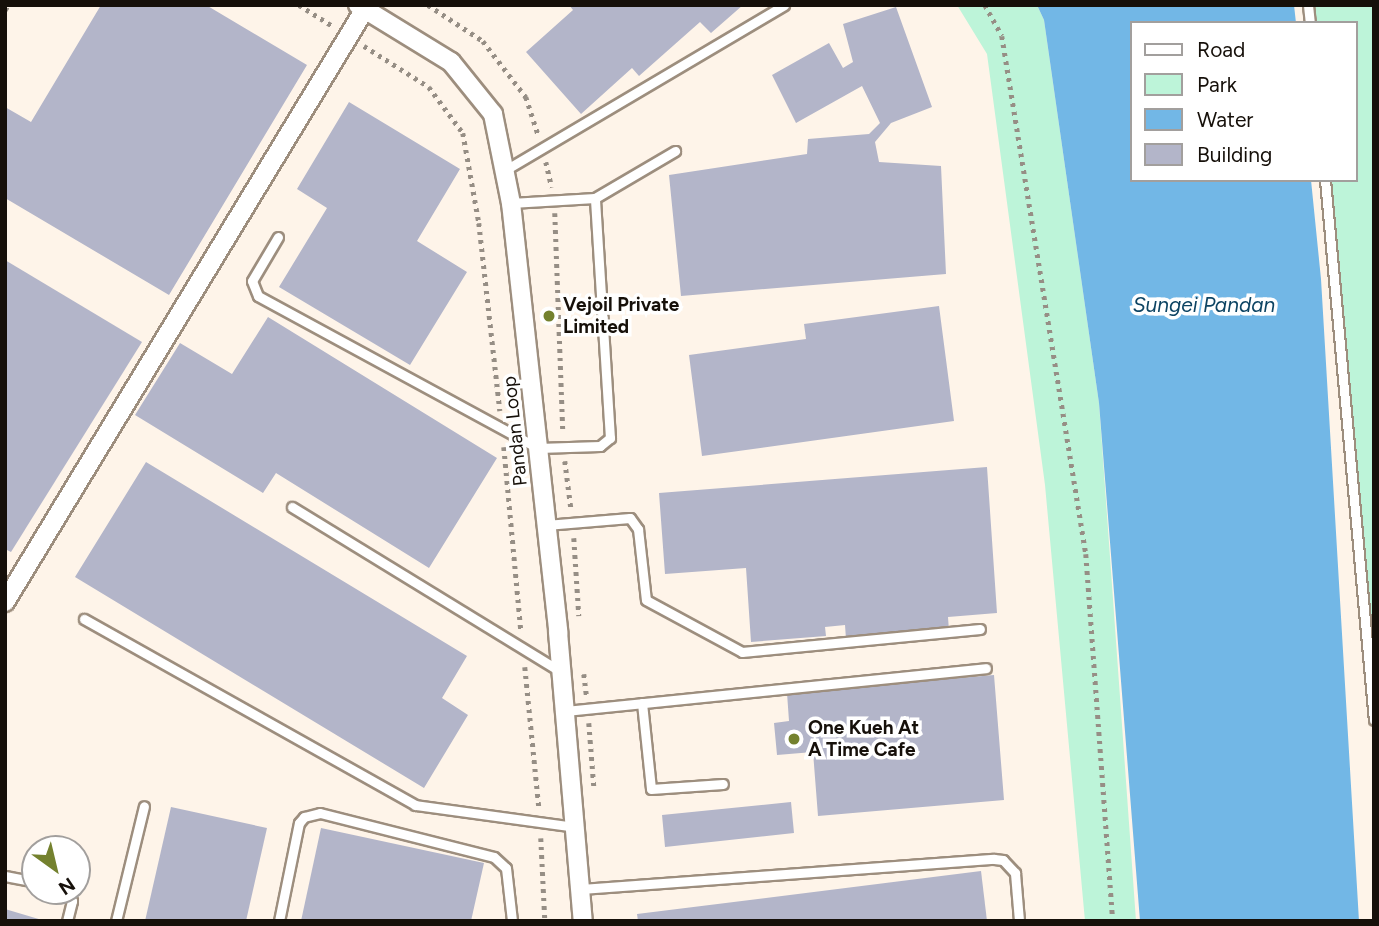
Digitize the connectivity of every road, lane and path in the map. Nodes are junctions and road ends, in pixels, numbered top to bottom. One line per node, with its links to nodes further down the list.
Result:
1 (8, 5): 7 (path)
2 (299, 5): 8 (path)
3 (428, 5): 9 (path)
4 (784, 5): 9 (lane)
5 (985, 5): 40 (path)
6 (361, 7): 8 (street); 11 (street, Pandan Loop)
7 (5, 10)
8 (348, 36): 16 (path); 20 (street)
9 (543, 147): 11 (lane)
10 (675, 150): 13 (lane)
11 (507, 169): 14 (street, Pandan Loop)
12 (1325, 182): 28 (lane)
13 (595, 198): 14 (lane); 17 (lane)
14 (511, 203): 17 (street, Pandan Loop)
15 (278, 237): 16 (lane)
16 (502, 428): 17 (lane); 23 (path)
17 (538, 448): 19 (street, Pandan Loop)
18 (292, 507): 23 (lane)
19 (546, 525): 22 (lane); 25 (street, Pandan Loop)
20 (5, 602)
21 (84, 619): 31 (lane)
22 (980, 629)
23 (523, 649): 25 (lane); 31 (path)
24 (986, 668): 26 (lane)
25 (561, 672): 27 (street, Pandan Loop)
26 (642, 703): 27 (lane); 29 (lane)
27 (565, 711): 32 (street, Pandan Loop)
28 (1374, 720)
29 (723, 784)
30 (144, 806): 34 (lane)
31 (540, 822): 32 (lane); 37 (path)
32 (576, 827): 33 (street, Pandan Loop)
33 (581, 889): 38 (street, Pandan Loop); 39 (lane)
34 (116, 921)
35 (279, 921): 36 (lane)
36 (512, 921)
37 (545, 921)
38 (583, 921)
39 (1019, 921)
40 (1113, 921)

